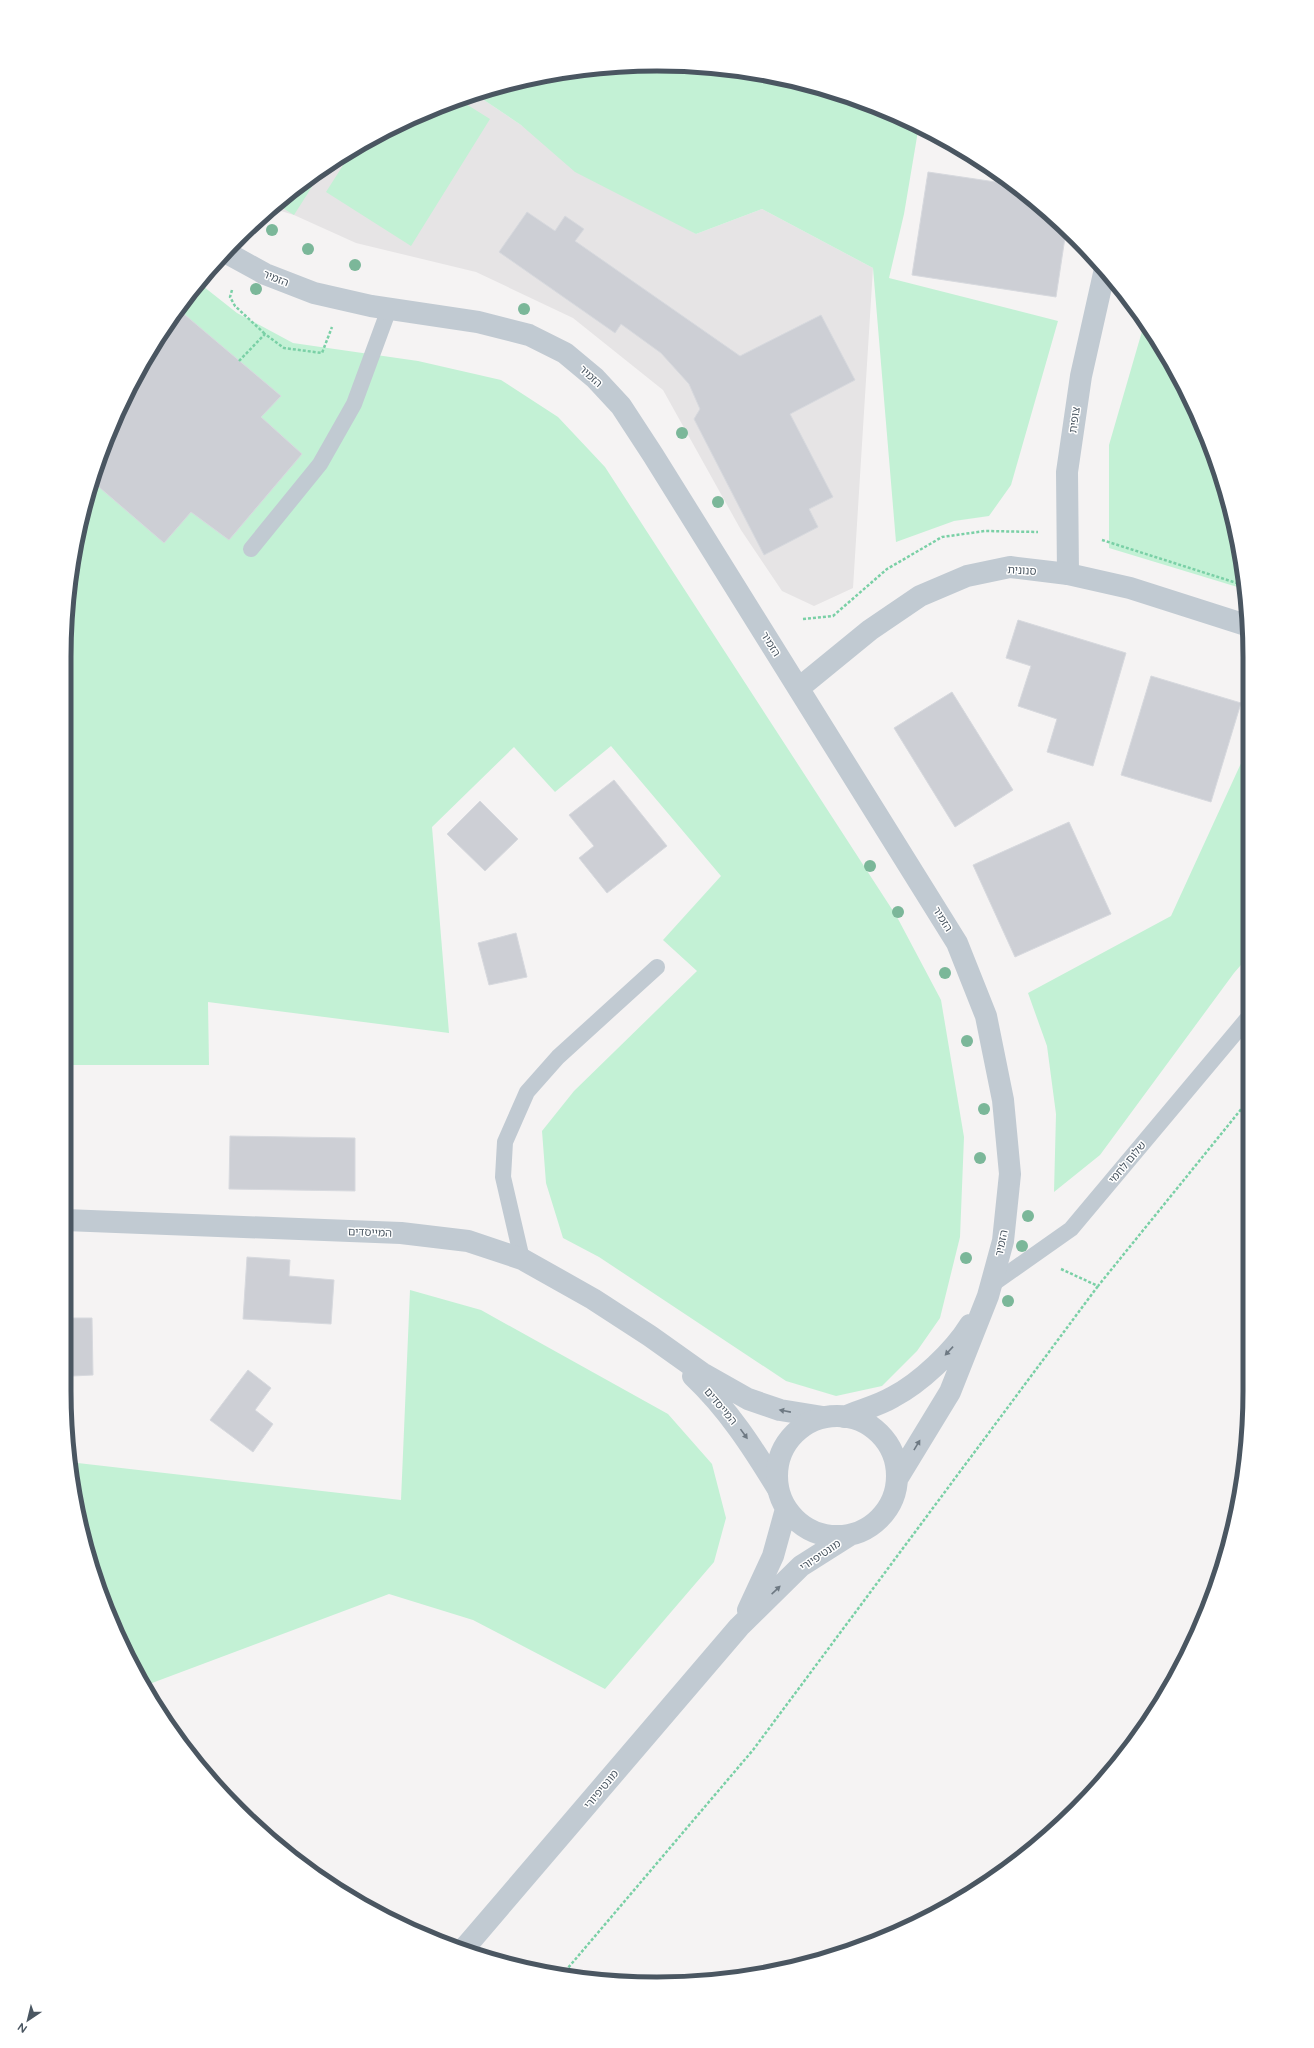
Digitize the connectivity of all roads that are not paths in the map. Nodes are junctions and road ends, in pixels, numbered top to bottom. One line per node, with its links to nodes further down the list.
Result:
1 (231, 255): 3 (street, הזמיר)
2 (1103, 277): 5 (street, צופית)
3 (389, 309): 4 (lane); 7 (street, הזמיר)
4 (251, 549)
5 (1068, 574): 6 (street, סנונית); 7 (street, סנונית)
6 (1242, 624)
7 (799, 688): 12 (street, הזמיר)
8 (657, 967): 11 (lane)
9 (1243, 1024): 12 (lane, שלום לחמי)
10 (71, 1220): 11 (street, המייסדים)
11 (522, 1259): 13 (street, המייסדים)
12 (989, 1291): 14 (street, הזמיר, one-way to 14); 15 (street, הזמיר, one-way to 12)
13 (650, 1336): 14 (street, המייסדים, one-way to 13); 16 (street, המייסדים, one-way to 16)
14 (834, 1417): 15 (street); 16 (street)
15 (897, 1479): 17 (street)
16 (782, 1499): 17 (street); 18 (street, מונטיפיורי)
17 (850, 1535): 18 (street, מונטיפיורי, one-way to 17)
18 (739, 1627): 19 (street, מונטיפיורי)
19 (467, 1945)

